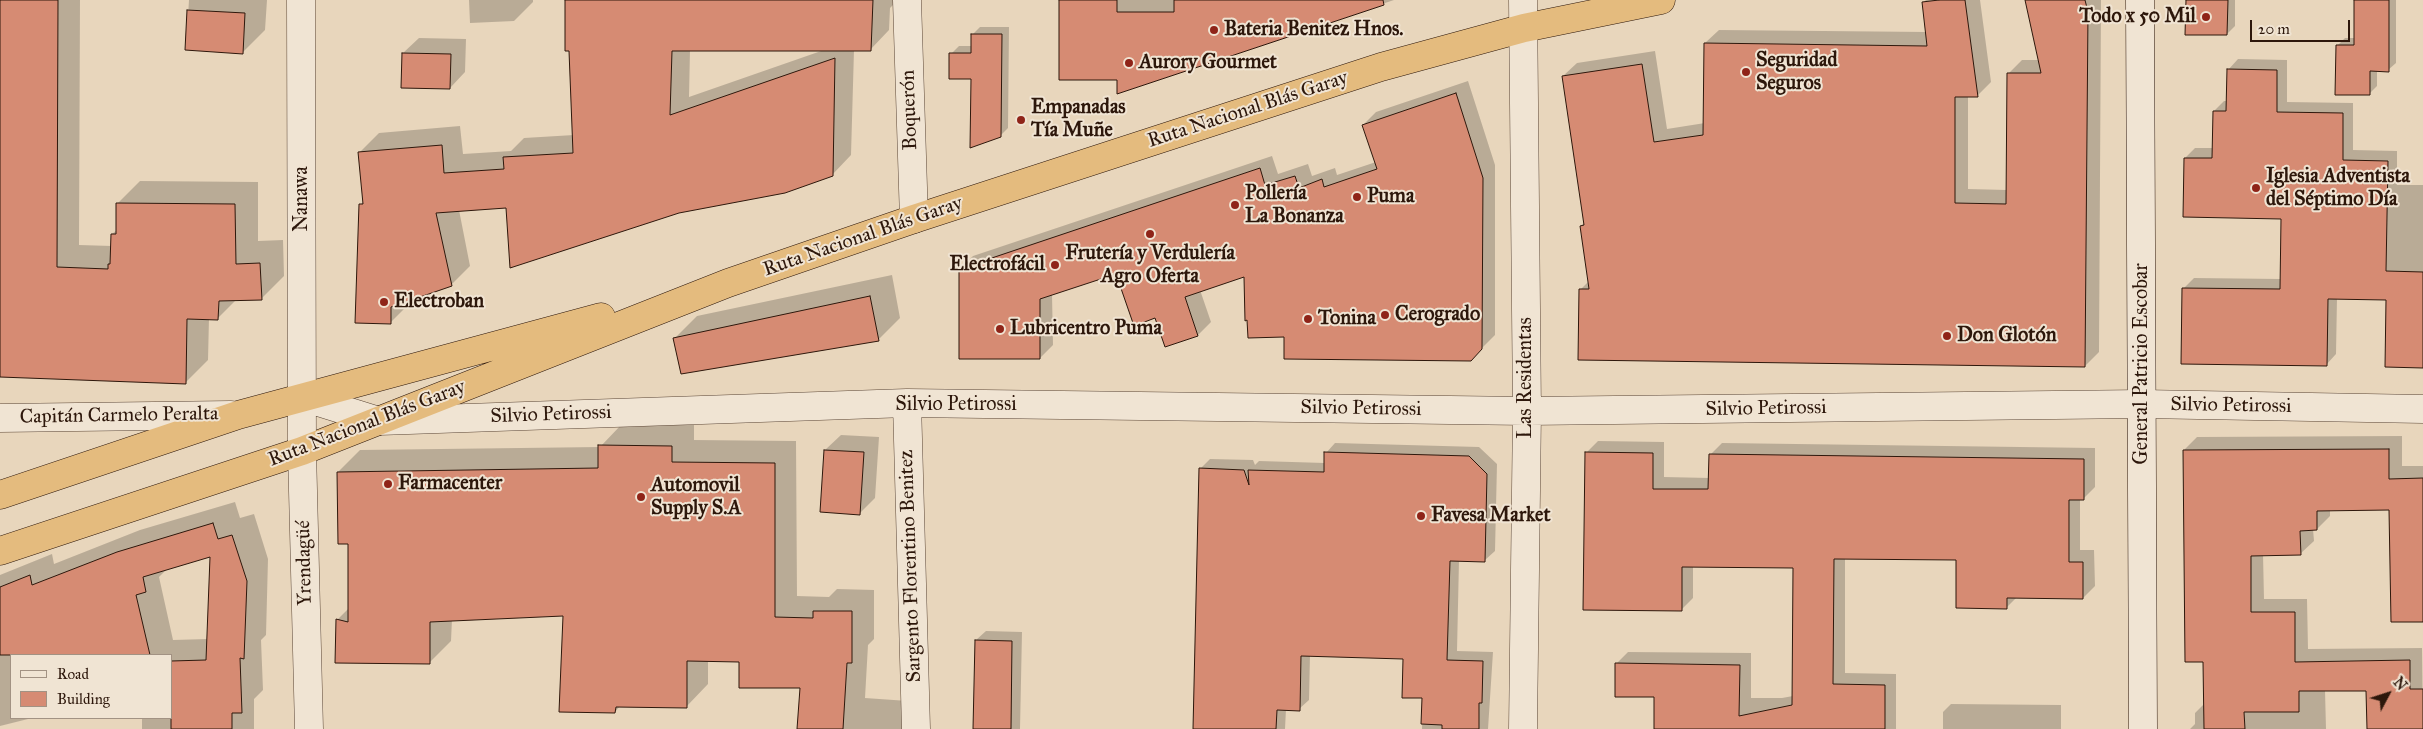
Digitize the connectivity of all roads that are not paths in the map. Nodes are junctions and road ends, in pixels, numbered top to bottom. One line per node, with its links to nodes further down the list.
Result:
1 (301, 0): 9 (street, Nanawa)
2 (906, 0): 7 (street, Boquerón)
3 (1523, 0): 6 (street, Las Residentas)
4 (1661, 0): 6 (highway, Ruta Nacional Blás Garay)
5 (2140, 0): 11 (street, General Patricio Escobar)
6 (1524, 28): 7 (highway, Ruta Nacional Blás Garay); 13 (street, Las Residentas)
7 (914, 219): 8 (highway, Ruta Nacional Blás Garay)
8 (728, 283): 9 (highway, Ruta Nacional Blás Garay); 16 (highway, Ruta Nacional Blás Garay)
9 (302, 397): 14 (highway, Ruta Nacional Blás Garay); 16 (street, Silvio Petirossi); 17 (street, Yrendagüé)
10 (907, 403): 13 (street, Silvio Petirossi); 16 (street, Silvio Petirossi); 21 (street, Sargento Florentino Benitez)
11 (2142, 404): 12 (street, Silvio Petirossi); 13 (street, Silvio Petirossi); 23 (street, General Patricio Escobar)
12 (2423, 409)
13 (1527, 411): 22 (street, Las Residentas)
14 (238, 415): 15 (street, Capitán Carmelo Peralta); 18 (highway, Ruta Nacional Blás Garay)
15 (0, 418)
16 (379, 421): 17 (highway, Ruta Nacional Blás Garay)
17 (302, 451): 19 (highway, Ruta Nacional Blás Garay); 20 (street, Yrendagüé)
18 (0, 495)
19 (0, 551)
20 (309, 729)
21 (916, 729)
22 (1524, 729)
23 (2143, 729)

